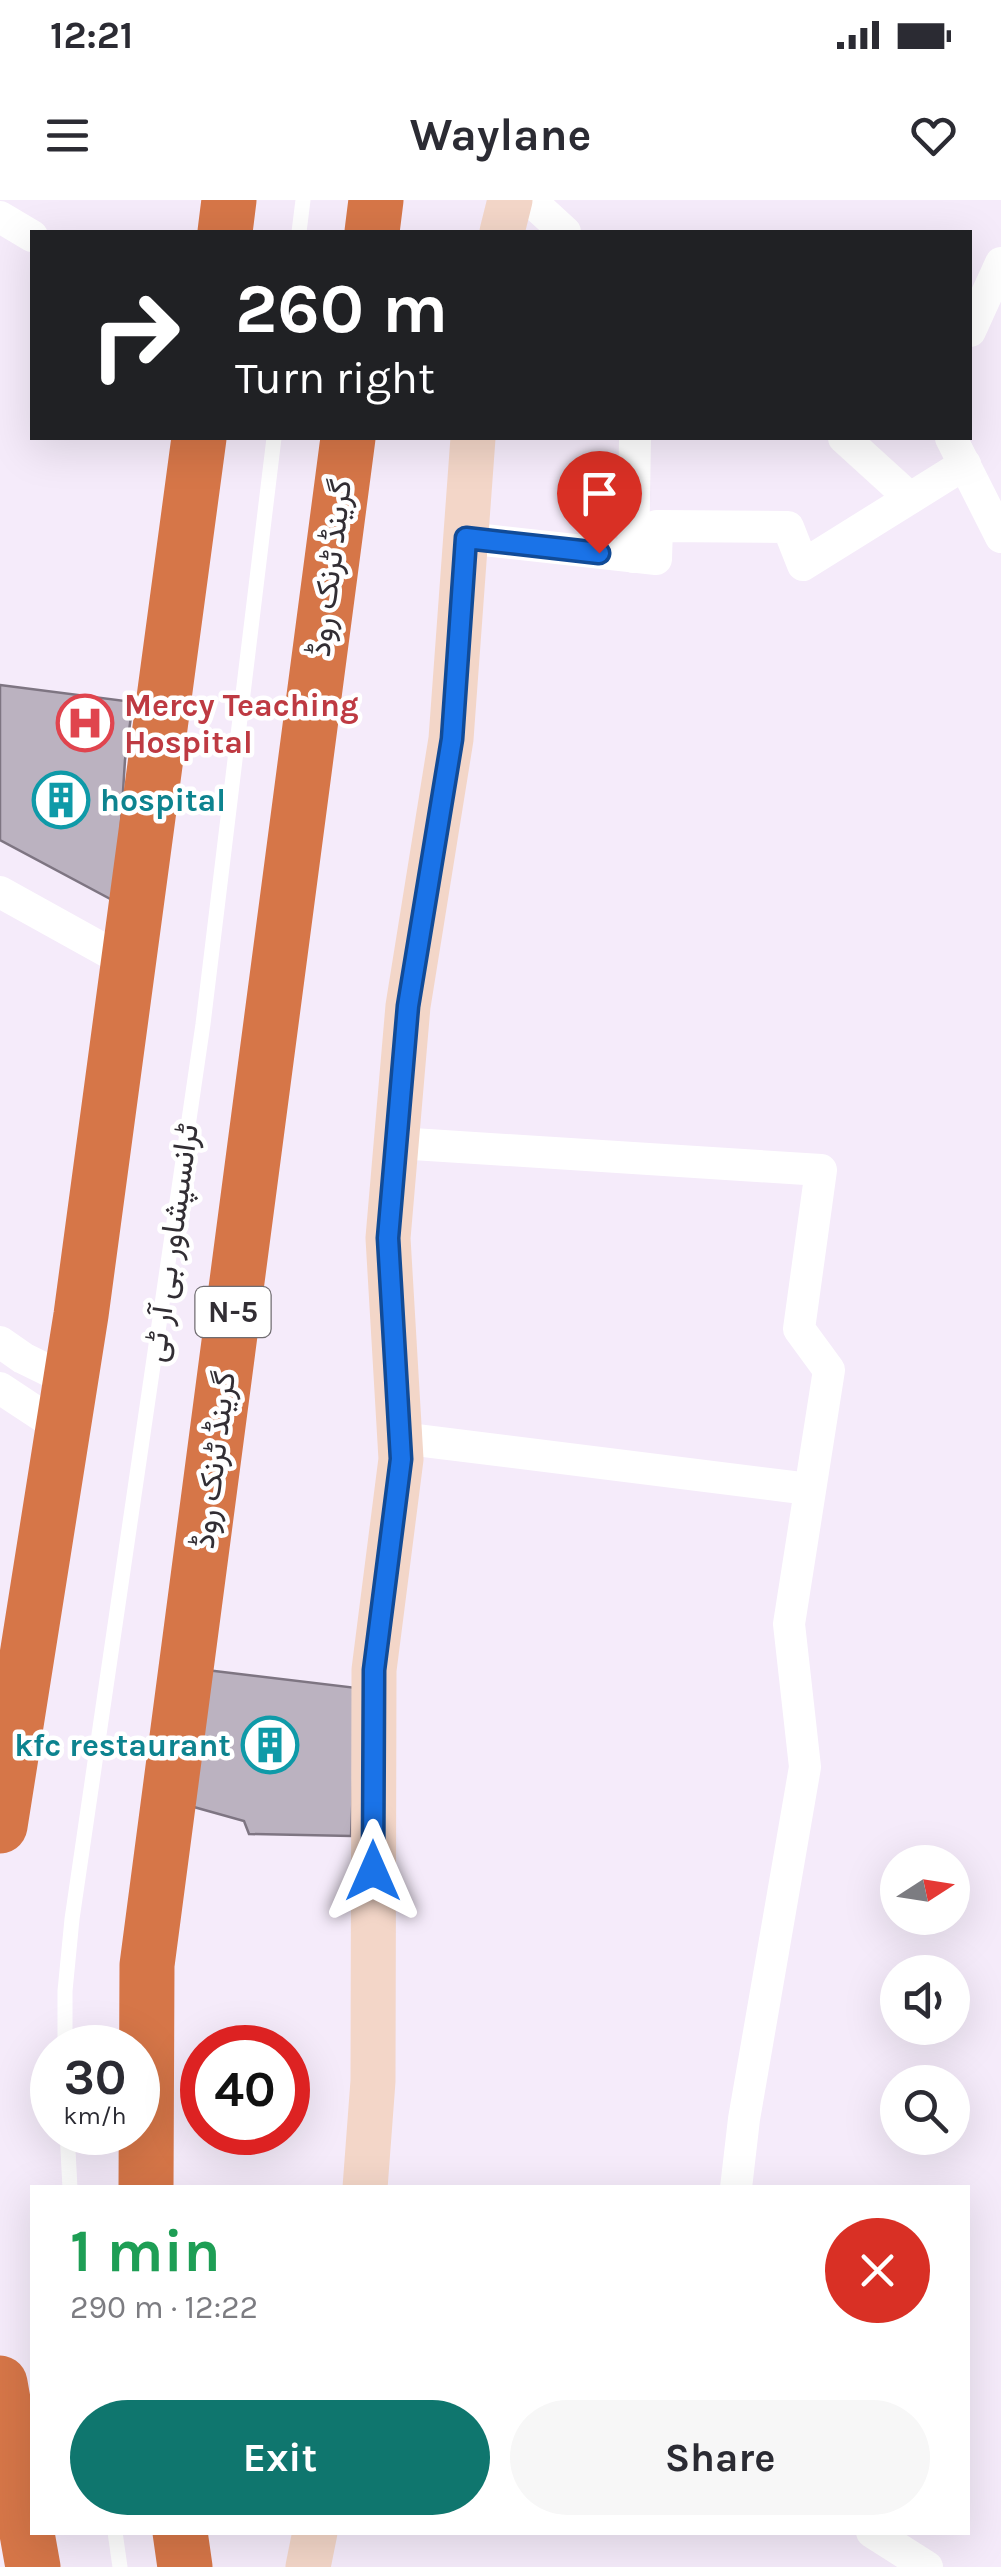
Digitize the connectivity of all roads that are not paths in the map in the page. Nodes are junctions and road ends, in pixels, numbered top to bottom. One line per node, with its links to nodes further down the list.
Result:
1 (229, 200): 7 (highway)
2 (303, 200): 8 (lane)
3 (376, 200): 9 (highway)
4 (510, 200): 10 (street)
5 (530, 200): 11 (street)
6 (0, 217): 12 (street)
7 (225, 230)
8 (299, 230)
9 (372, 230)
10 (502, 230)
11 (563, 230)
12 (30, 235)
13 (1001, 264): 14 (street)
14 (972, 328)
15 (198, 440): 27 (highway)
16 (274, 440): 35 (lane, ٹرانسپشاور بی آر ٹی)
17 (348, 440): 38 (highway, گرینڈ ٹرنک روڈ / N-5)
18 (473, 440): 24 (street)
19 (636, 440): 25 (street)
20 (846, 440): 22 (street)
21 (958, 451): 22 (street); 23 (street)
22 (910, 498): 25 (street)
23 (1001, 537)
24 (466, 538): 25 (street); 28 (street)
25 (633, 556)
26 (0, 892): 27 (street)
27 (128, 963): 31 (highway)
28 (397, 1143): 32 (street); 33 (street)
29 (0, 1342): 31 (street)
30 (0, 1388): 31 (street)
31 (66, 1405): 34 (highway)
32 (400, 1438): 33 (street); 39 (street)
33 (810, 1489): 40 (street)
34 (0, 1826)
35 (65, 2025)
36 (68, 2155): 37 (lane)
37 (70, 2185)
38 (146, 2185)
39 (365, 2185)
40 (736, 2185)
41 (0, 2383): 46 (highway)
42 (115, 2535): 47 (lane)
43 (180, 2535): 48 (highway)
44 (314, 2535): 49 (street)
45 (877, 2535): 50 (street)
46 (33, 2567)
47 (120, 2567)
48 (185, 2567)
49 (308, 2567)
50 (927, 2567)

